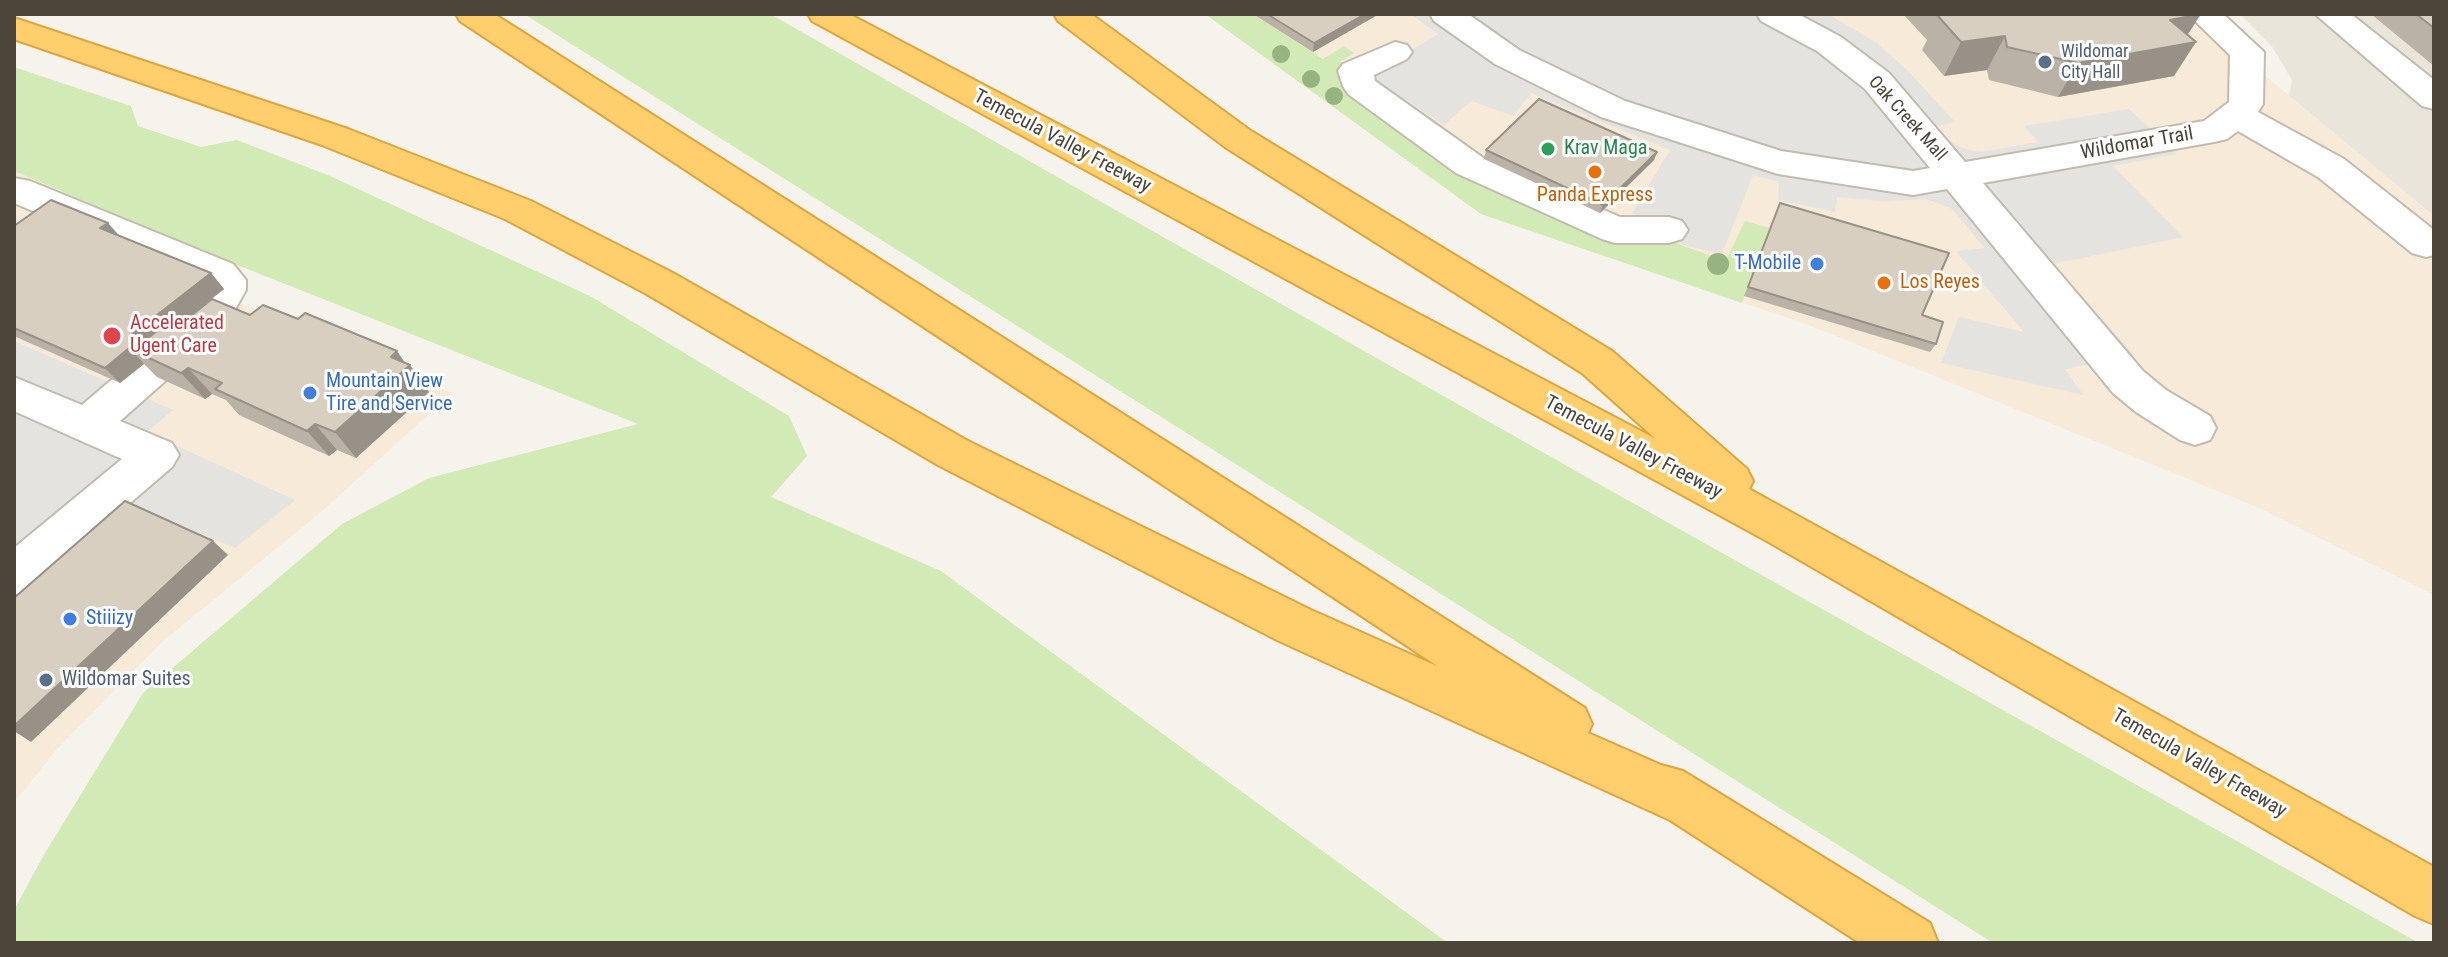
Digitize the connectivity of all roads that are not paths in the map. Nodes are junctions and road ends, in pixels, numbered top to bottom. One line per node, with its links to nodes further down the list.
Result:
1 (472, 14): 21 (highway)
2 (824, 14): 19 (highway, Temecula Valley Freeway)
3 (1070, 14): 19 (highway)
4 (1446, 14): 12 (street, Wildomar Trail)
5 (1773, 14): 12 (street, Oak Creek Mall)
6 (2204, 14): 11 (street)
7 (2331, 14): 10 (street)
8 (14, 28): 21 (highway)
9 (1395, 52): 14 (street)
10 (2434, 98)
11 (2237, 115): 12 (street, Wildomar Trail); 15 (street)
12 (1958, 176): 18 (street, Oak Creek Mall)
13 (17, 190): 17 (street)
14 (1669, 230)
15 (2426, 244)
16 (14, 393): 17 (street)
17 (87, 425): 20 (street)
18 (2195, 428)
19 (1783, 528): 22 (highway, Temecula Valley Freeway)
20 (14, 575)
21 (1689, 803): 23 (highway)
22 (2434, 897)
23 (1910, 943)

